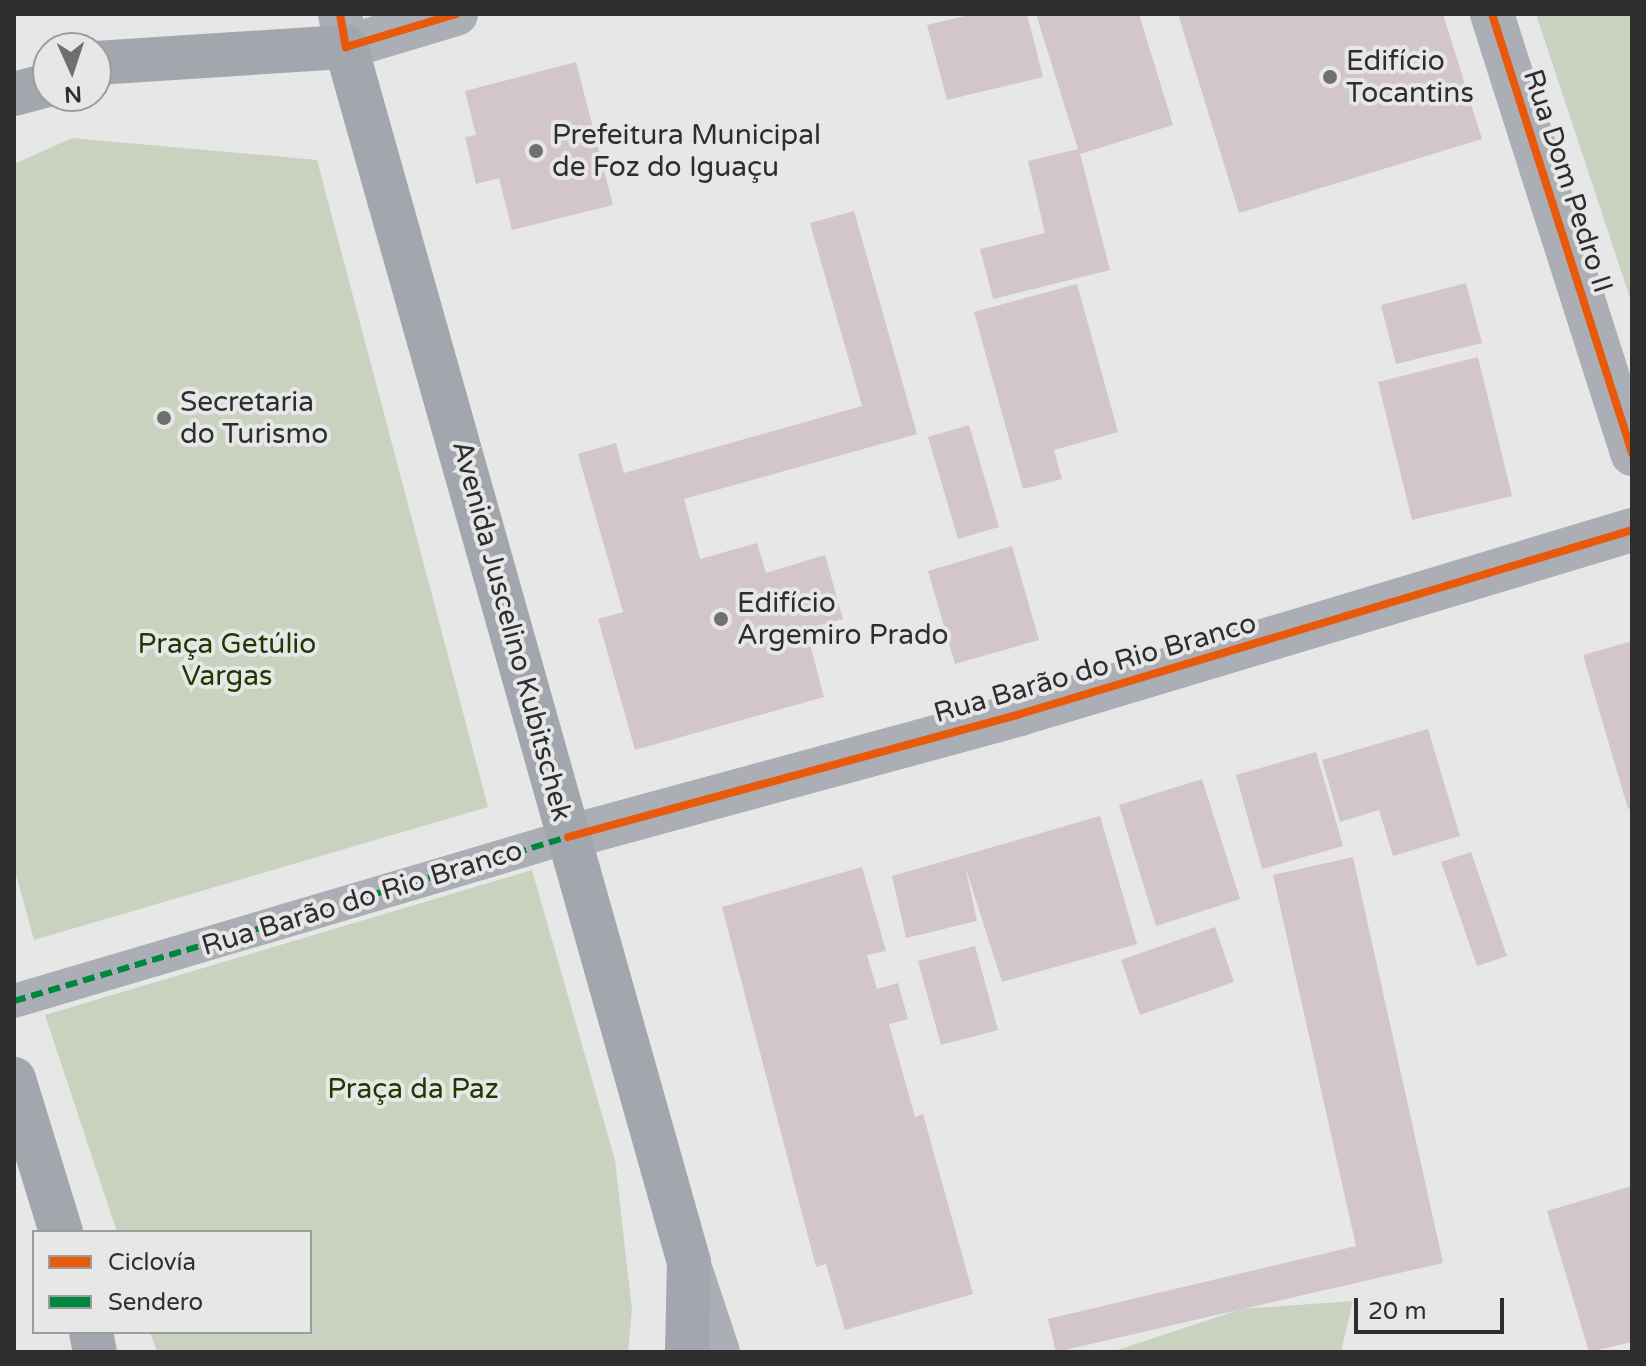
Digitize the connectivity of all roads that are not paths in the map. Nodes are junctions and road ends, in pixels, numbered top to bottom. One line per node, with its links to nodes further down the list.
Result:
1 (456, 14): 3 (street)
2 (1492, 14): 7 (street, Rua Dom Pedro II)
3 (343, 31): 4 (main road); 9 (main road, Avenida Juscelino Kubitschek)
4 (153, 58): 5 (main road); 6 (main road)
5 (112, 62)
6 (112, 69)
7 (1632, 454)
8 (1632, 530): 9 (street, Rua Barão do Rio Branco)
9 (568, 837): 10 (street, Rua Barão do Rio Branco); 13 (main road, Avenida Juscelino Kubitschek)
10 (14, 1001)
11 (14, 1079): 12 (main road)
12 (60, 1230)
13 (689, 1262): 14 (main road, Avenida Juscelino Kubitschek); 15 (street, Avenida Juscelino Kubitschek)
14 (687, 1352)
15 (718, 1352)

